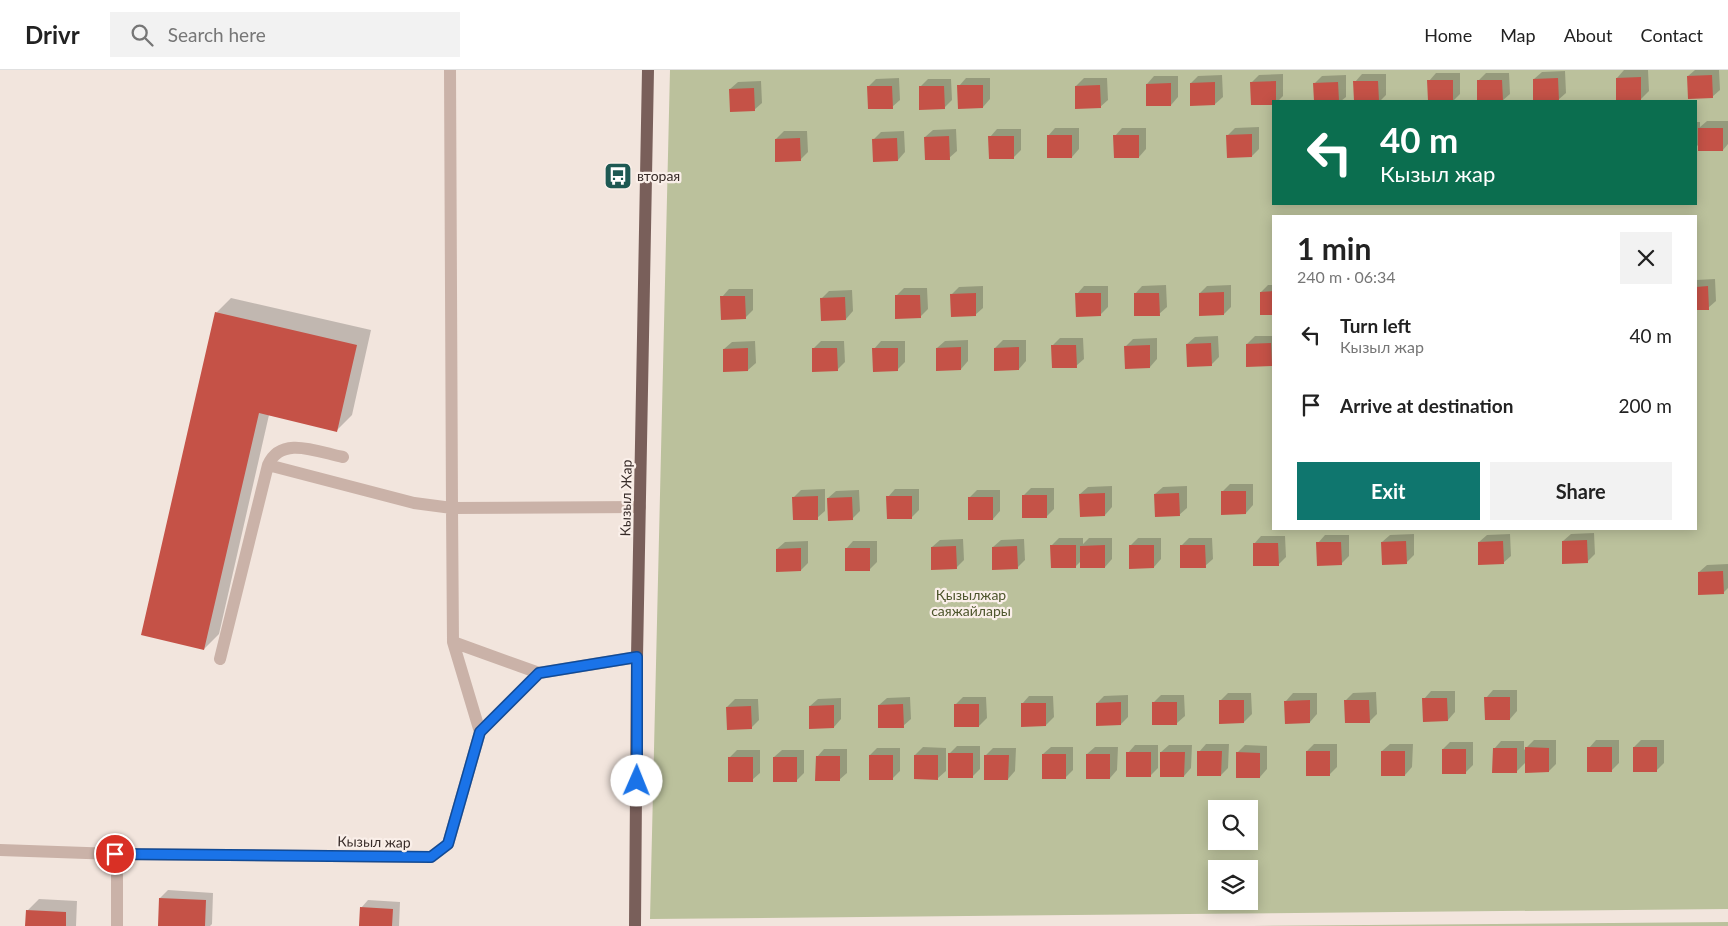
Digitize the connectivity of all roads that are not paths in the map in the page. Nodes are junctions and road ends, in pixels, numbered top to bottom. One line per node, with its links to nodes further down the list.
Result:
1 (450, 70): 5 (street)
2 (648, 70): 6 (main road, Кызыл Жар)
3 (343, 458): 4 (street)
4 (268, 466): 5 (street); 9 (street)
5 (452, 508): 6 (street); 7 (street)
6 (640, 508): 8 (main road, Кызыл Жар)
7 (453, 642): 10 (street); 11 (street)
8 (637, 657): 10 (street); 15 (main road, Кызыл Жар)
9 (220, 659)
10 (539, 673): 11 (street, Кызыл жар)
11 (480, 732): 13 (street, Кызыл жар)
12 (0, 850): 13 (street, Кызыл жар)
13 (115, 854): 14 (street)
14 (117, 926)
15 (634, 926)

